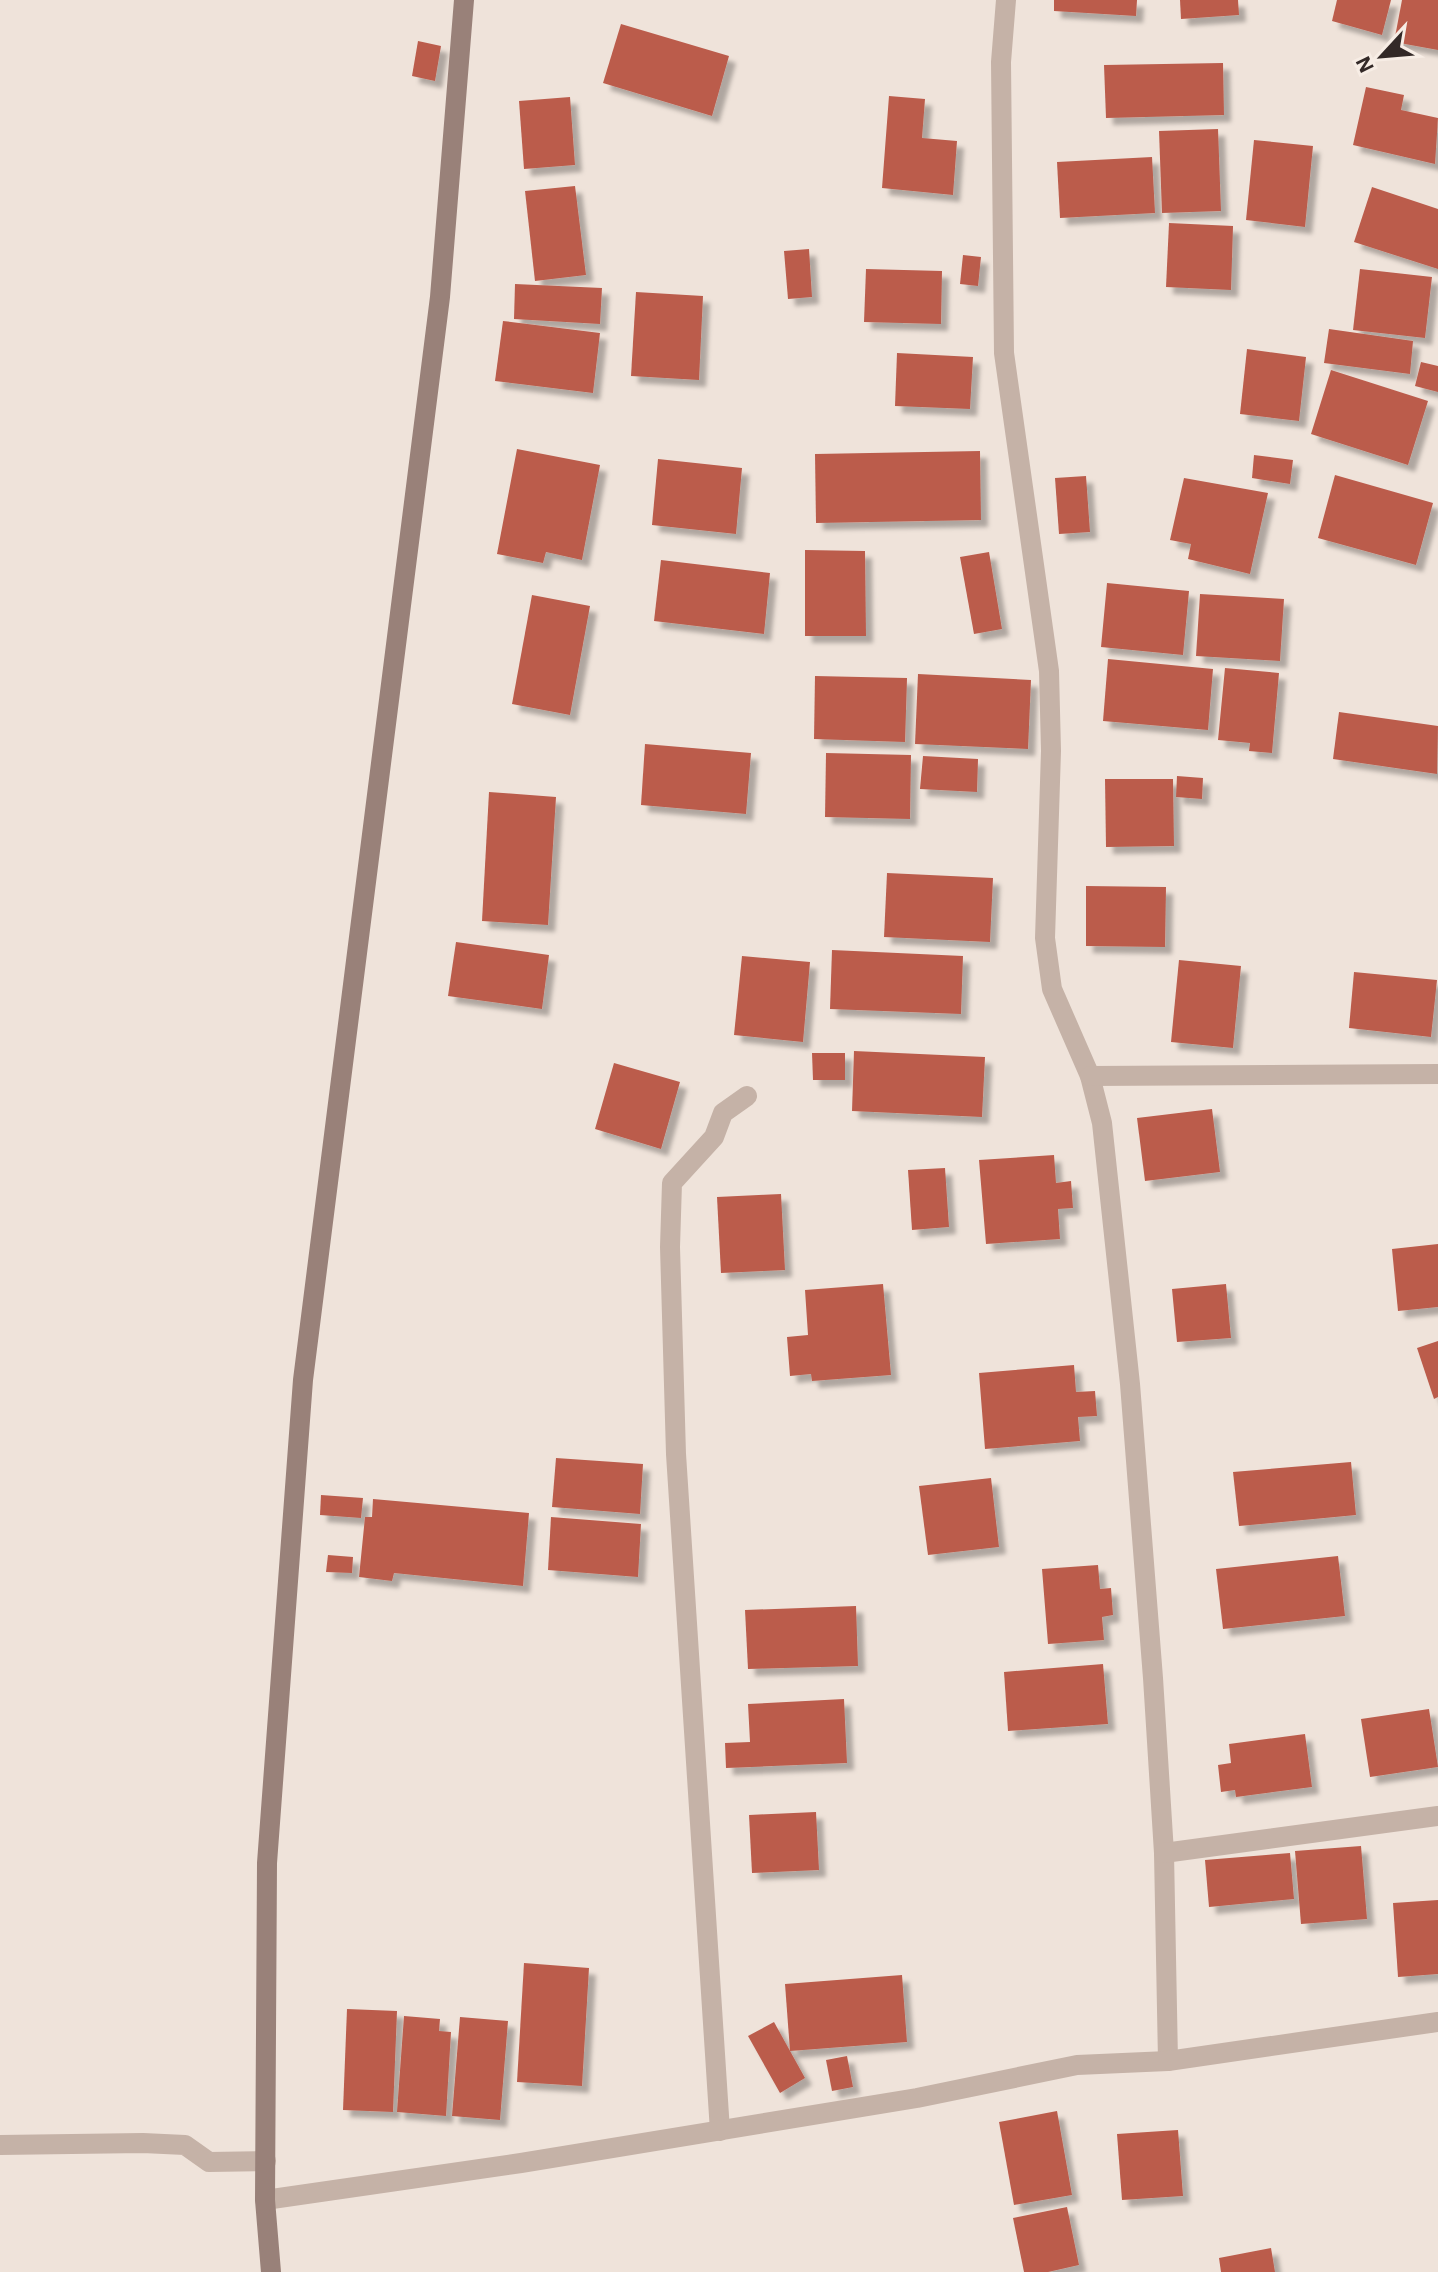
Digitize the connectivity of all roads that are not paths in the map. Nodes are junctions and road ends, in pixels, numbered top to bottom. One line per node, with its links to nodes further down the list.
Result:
1 (464, 0): 12 (street)
2 (1006, 0): 4 (street)
3 (1438, 1074): 4 (street)
4 (1090, 1076): 7 (street)
5 (747, 1096): 10 (street)
6 (1438, 1816): 7 (street)
7 (1164, 1853): 9 (street)
8 (1438, 2022): 9 (street)
9 (1168, 2061): 10 (street)
10 (720, 2131): 13 (street)
11 (0, 2145): 12 (street)
12 (266, 2161): 13 (street)
13 (265, 2200): 14 (street)
14 (271, 2272)

